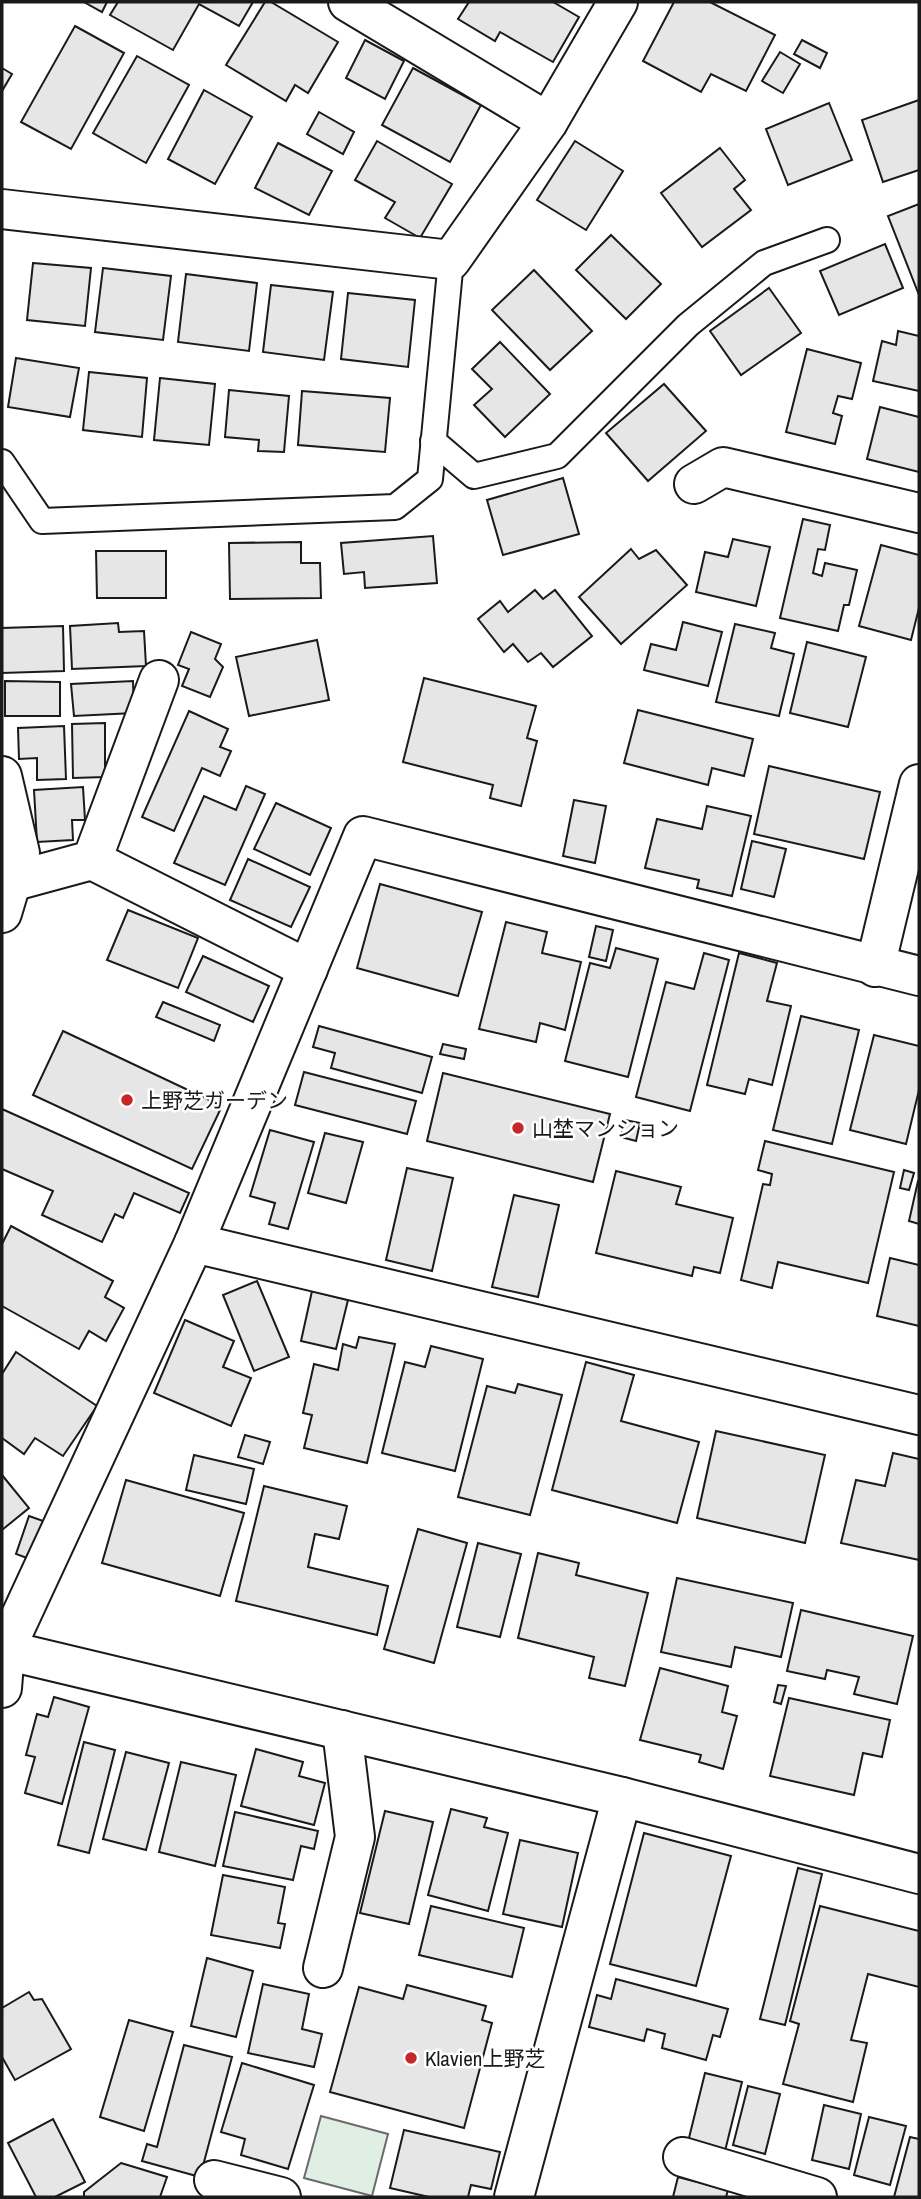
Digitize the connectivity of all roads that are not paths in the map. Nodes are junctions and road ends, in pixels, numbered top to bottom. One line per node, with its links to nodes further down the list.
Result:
1 (348, 2): 3 (street)
2 (618, 2): 3 (street)
3 (548, 122): 6 (street)
4 (2, 209): 6 (street)
5 (827, 240): 7 (lane)
6 (450, 260): 7 (lane)
7 (433, 441): 8 (lane)
8 (2, 462)
9 (694, 484): 10 (street)
10 (919, 513)
11 (159, 680): 14 (street)
12 (2, 776): 15 (street)
13 (919, 784): 16 (street)
14 (92, 860): 15 (street); 17 (street)
15 (7, 897)
16 (875, 967): 17 (street); 18 (street)
17 (308, 969): 19 (street)
18 (919, 976)
19 (194, 1243): 20 (street); 21 (street)
20 (919, 1415)
21 (3, 1650): 22 (street); 23 (street)
22 (2, 1688)
23 (342, 1730): 24 (street); 26 (street)
24 (622, 1797): 25 (street); 30 (street)
25 (917, 1865)
26 (323, 1968)
27 (683, 2157): 31 (street)
28 (214, 2180): 29 (street)
29 (281, 2197)
30 (514, 2197)
31 (817, 2197)

